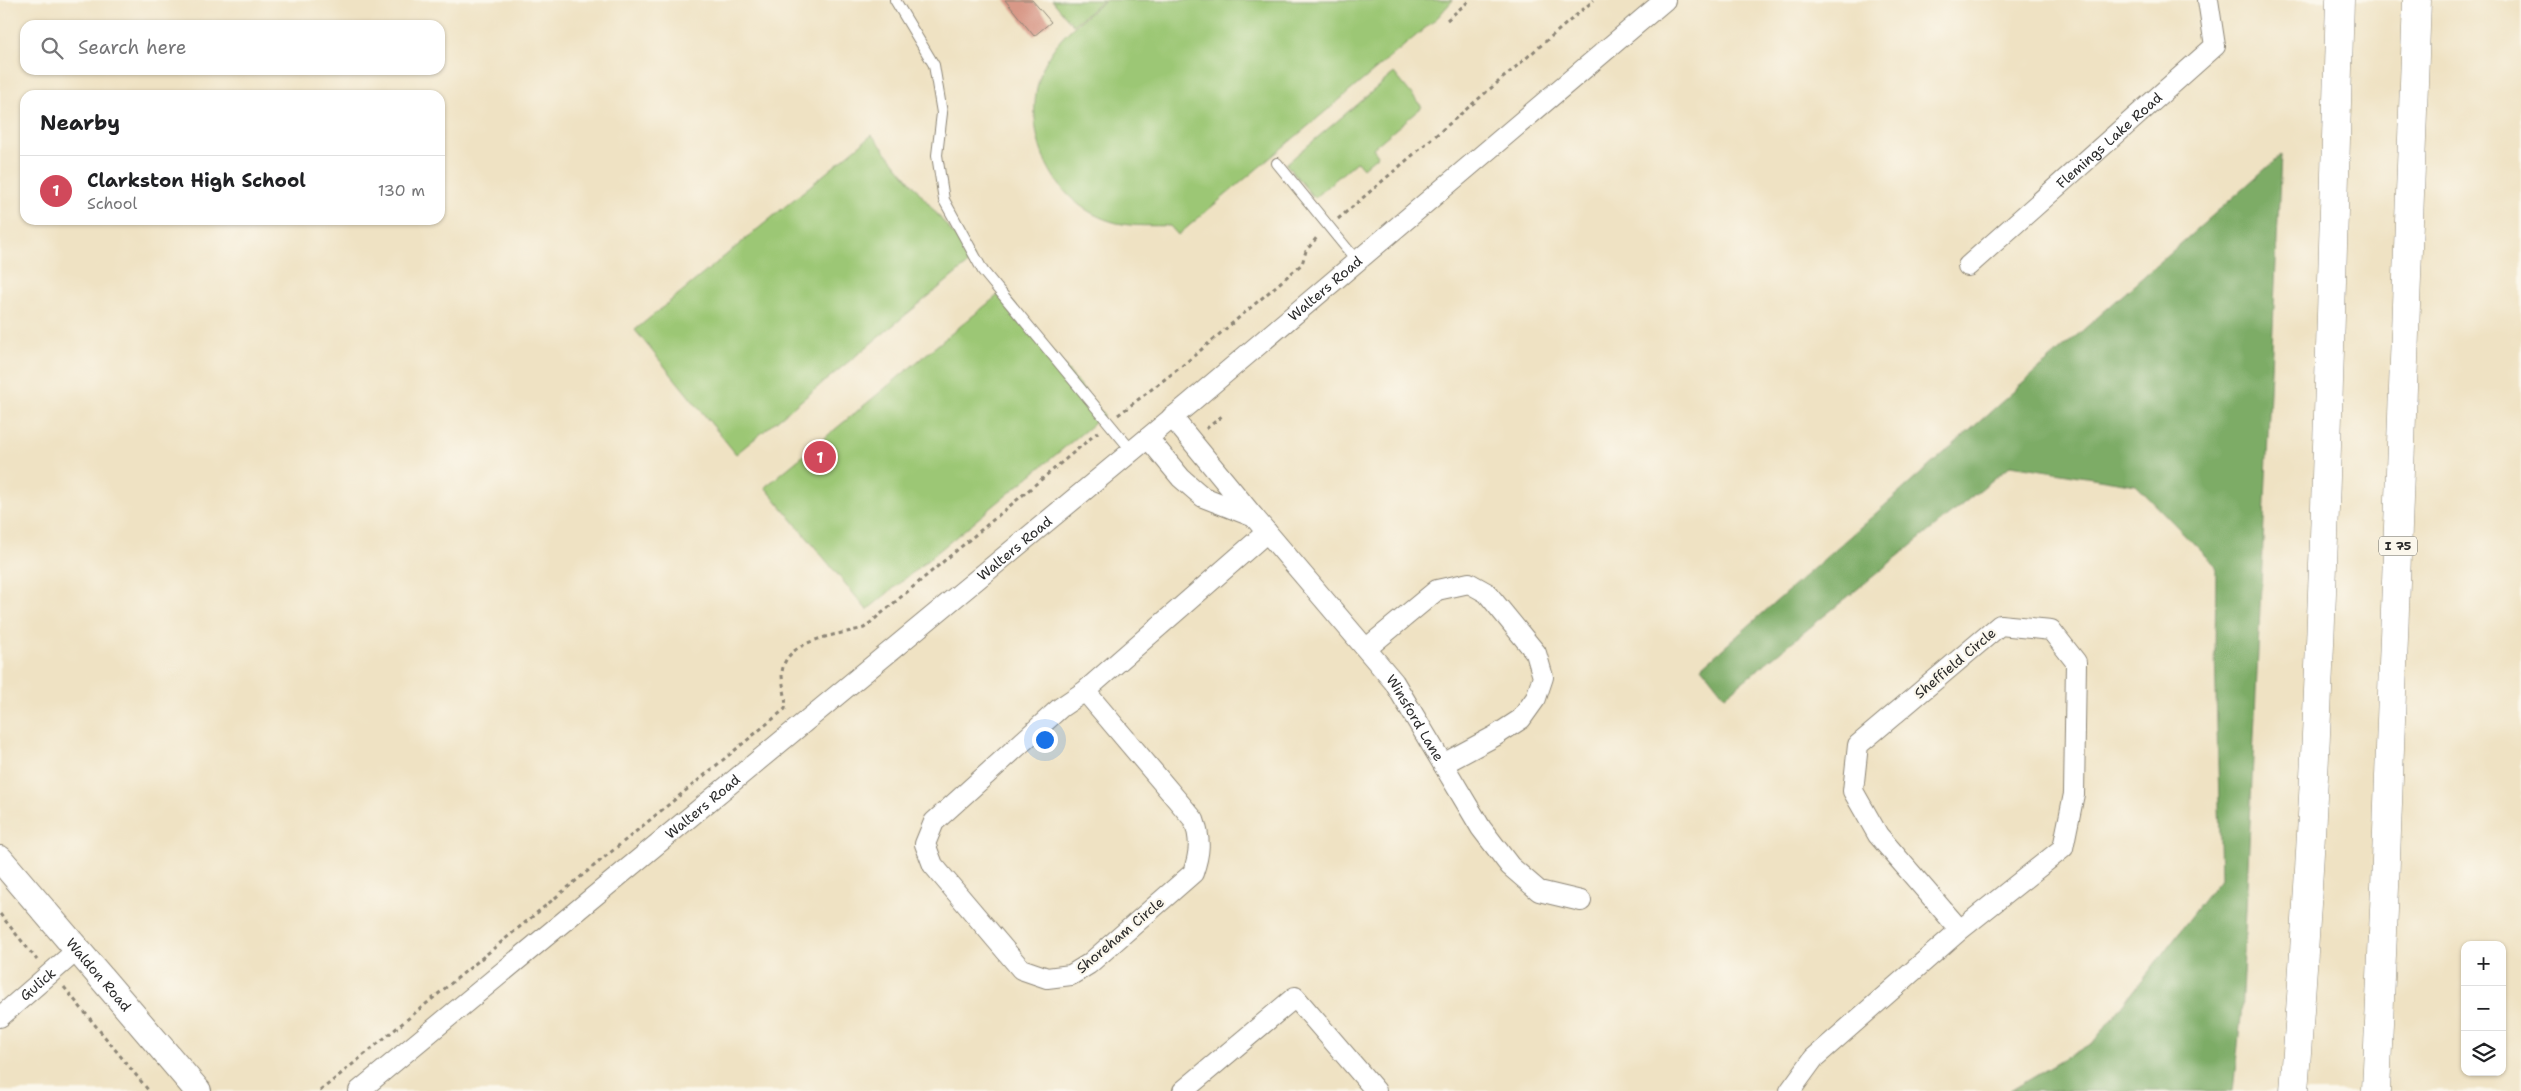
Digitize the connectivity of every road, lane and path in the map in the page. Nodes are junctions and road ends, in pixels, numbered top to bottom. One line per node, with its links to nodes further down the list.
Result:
1 (895, 0): 15 (lane)
2 (1470, 0): 8 (path)
3 (1594, 0): 10 (path)
4 (1665, 0): 11 (street, Walters Road)
5 (2208, 0): 12 (street, Flemings Lake Road)
6 (2340, 0): 38 (highway)
7 (2417, 0): 24 (highway, I 75)
8 (1448, 20)
9 (1277, 164): 10 (lane)
10 (1328, 227): 11 (lane); 15 (path)
11 (1357, 261): 14 (street, Walters Road)
12 (1968, 266)
13 (1223, 415): 16 (path)
14 (1172, 417): 17 (street, Walters Road); 19 (street, Winsford Lane)
15 (1108, 424): 18 (lane); 33 (path)
16 (1206, 429)
17 (1148, 438): 18 (street, Walters Road); 19 (street, Winsford Lane)
18 (1132, 451): 34 (street, Walters Road)
19 (1261, 524): 20 (street, Winsford Lane); 21 (street, Shoreham Circle)
20 (1367, 648): 22 (street, Winsford Lane); 22 (street)
21 (1085, 691): 21 (street, Shoreham Circle)
22 (1443, 764): 25 (street, Winsford Lane)
23 (0, 859): 28 (street, Waldon Road)
24 (2385, 887): 39 (highway, I 75); 40 (highway)
25 (1582, 901)
26 (0, 914): 29 (path)
27 (1960, 930): 27 (street, Sheffield Circle); 37 (street, Sheffield Circle)
28 (76, 951): 29 (street, Gulick); 32 (street, Waldon Road)
29 (50, 974): 30 (street, Gulick); 31 (path)
30 (0, 1017)
31 (149, 1091)
32 (198, 1091)
33 (320, 1091)
34 (359, 1091)
35 (1183, 1091): 36 (street)
36 (1376, 1091)
37 (1790, 1091)
38 (2294, 1091)
39 (2376, 1091)
40 (2394, 1091)

